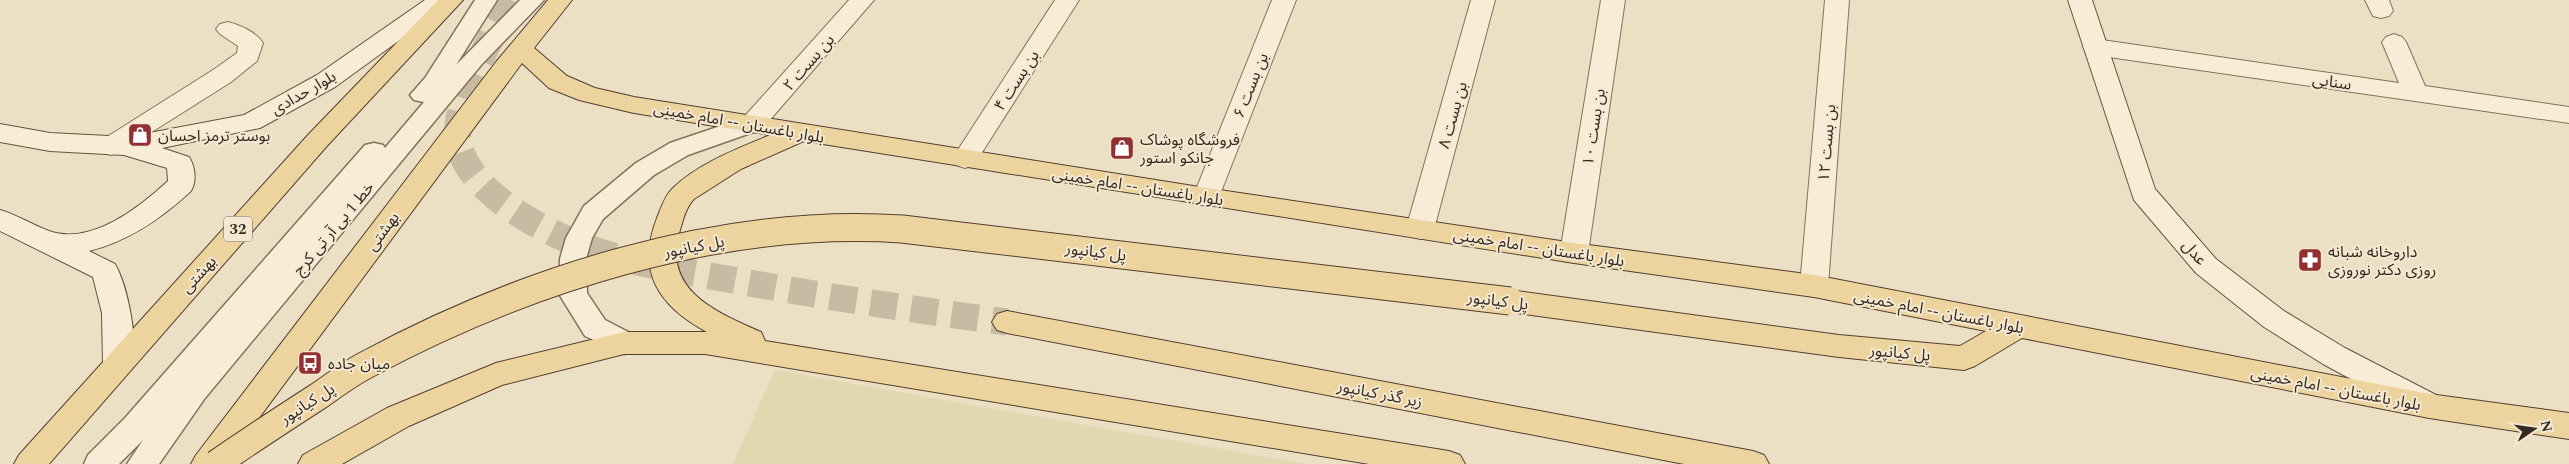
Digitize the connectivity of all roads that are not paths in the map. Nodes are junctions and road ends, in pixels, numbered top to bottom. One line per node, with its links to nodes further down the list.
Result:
1 (440, 0): 22 (street, بلوار حدادی)
2 (451, 0): 34 (main road, بهشتی / 32)
3 (486, 0): 38 (lane, خط 1 بی آر تی کرج)
4 (533, 0): 39 (lane, خط 1 بی آر تی کرج)
5 (560, 0): 16 (main road, بهشتى)
6 (862, 0): 19 (street, بن بست ۲)
7 (1067, 0): 23 (street, بن بست ۴)
8 (1284, 0): 24 (street, بن بست ۶)
9 (1483, 0): 26 (street, بن بست ۸)
10 (1613, 0): 28 (street, بن بست ۱۰)
11 (1837, 0): 29 (street, بن بست ۱۲)
12 (2080, 0): 15 (street, عدل)
13 (228, 29): 22 (street)
14 (2394, 42): 17 (street)
15 (2096, 47): 17 (street, سنایی); 35 (street, عدل)
16 (520, 49): 19 (main road, بلوار باغستان -- امام خمینی); 40 (main road, بهشتى)
17 (2416, 93): 18 (street, سنایی)
18 (2569, 115)
19 (753, 123): 21 (main road, بلوار باغستان -- امام خمینی); 32 (lane)
20 (0, 133): 22 (street, بلوار حدادی)
21 (800, 133): 23 (main road, بلوار باغستان -- امام خمینی); 33 (main road)
22 (119, 146): 27 (street)
23 (965, 159): 24 (main road, بلوار باغستان -- امام خمینی)
24 (1206, 197): 26 (main road, بلوار باغستان -- امام خمینی)
25 (0, 220): 27 (street)
26 (1420, 229): 28 (main road, بلوار باغستان -- امام خمینی)
27 (46, 241): 34 (street)
28 (1574, 254): 29 (main road, بلوار باغستان -- امام خمینی)
29 (1814, 286): 31 (main road, بلوار باغستان -- امام خمینی)
30 (1007, 322): 44 (main road, زیر گذر کیانپور)
31 (2016, 327): 35 (main road, بلوار باغستان -- امام خمینی); 41 (main road, پل کیانپور, bridge)
32 (624, 343): 33 (main road); 42 (main road)
33 (788, 356): 43 (main road)
34 (118, 364): 37 (main road, بهشتی / 32)
35 (2429, 406): 36 (main road, بلوار باغستان -- امام خمینی)
36 (2569, 426)
37 (30, 464)
38 (99, 464)
39 (142, 464)
40 (207, 464)
41 (216, 464)
42 (314, 464)
43 (1449, 464)
44 (1752, 464)

